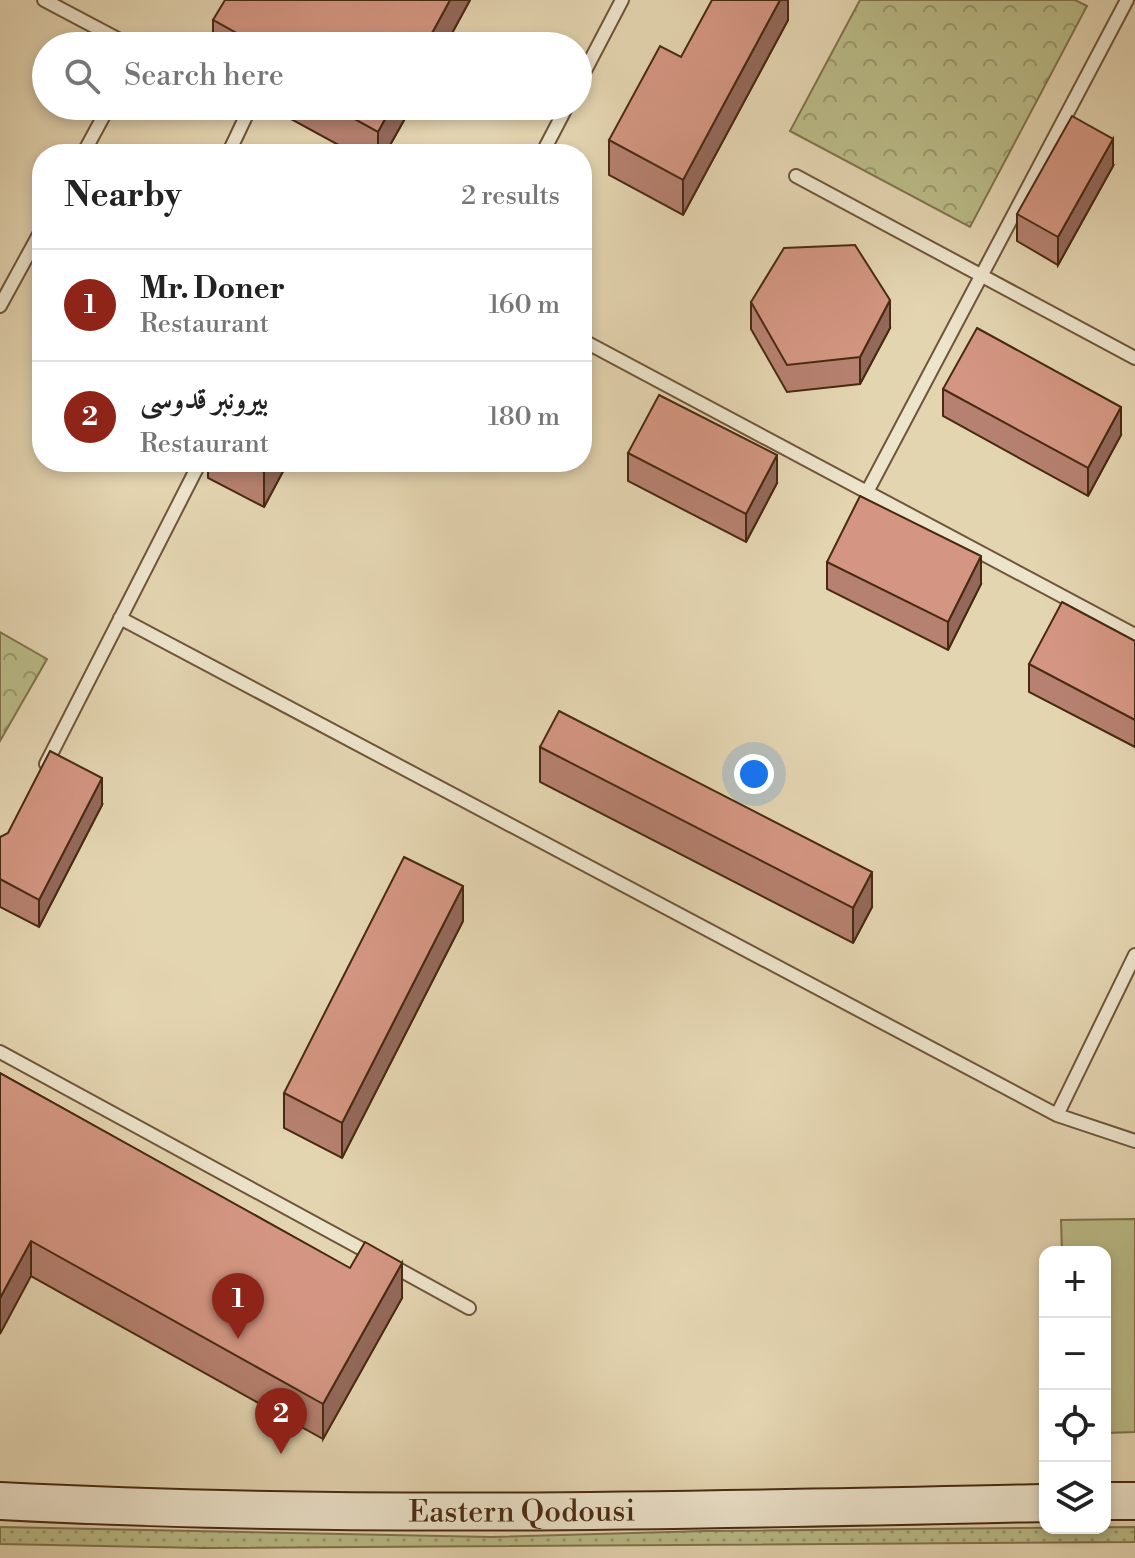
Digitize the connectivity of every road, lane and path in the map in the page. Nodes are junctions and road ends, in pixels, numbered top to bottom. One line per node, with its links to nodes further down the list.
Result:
1 (44, 0): 4 (lane)
2 (622, 0): 5 (lane)
3 (1127, 0): 14 (lane)
4 (105, 32)
5 (592, 57)
6 (101, 120): 9 (lane)
7 (244, 120): 10 (lane)
8 (560, 120): 11 (lane)
9 (88, 144)
10 (233, 144)
11 (547, 144)
12 (796, 176): 14 (lane)
13 (32, 247): 15 (lane)
14 (980, 275): 17 (lane); 19 (lane)
15 (0, 306)
16 (592, 345): 19 (lane)
17 (1135, 358)
18 (195, 472): 20 (lane)
19 (867, 492): 21 (lane)
20 (120, 618): 22 (lane); 25 (lane)
21 (1135, 635)
22 (43, 771)
23 (1135, 955): 25 (lane)
24 (0, 1052): 27 (lane)
25 (1057, 1115): 26 (lane)
26 (1135, 1141)
27 (469, 1308)
28 (0, 1501): 31 (main road, Eastern Qodousi)
29 (1111, 1501): 30 (main road)
30 (1135, 1501)
31 (1039, 1503)

